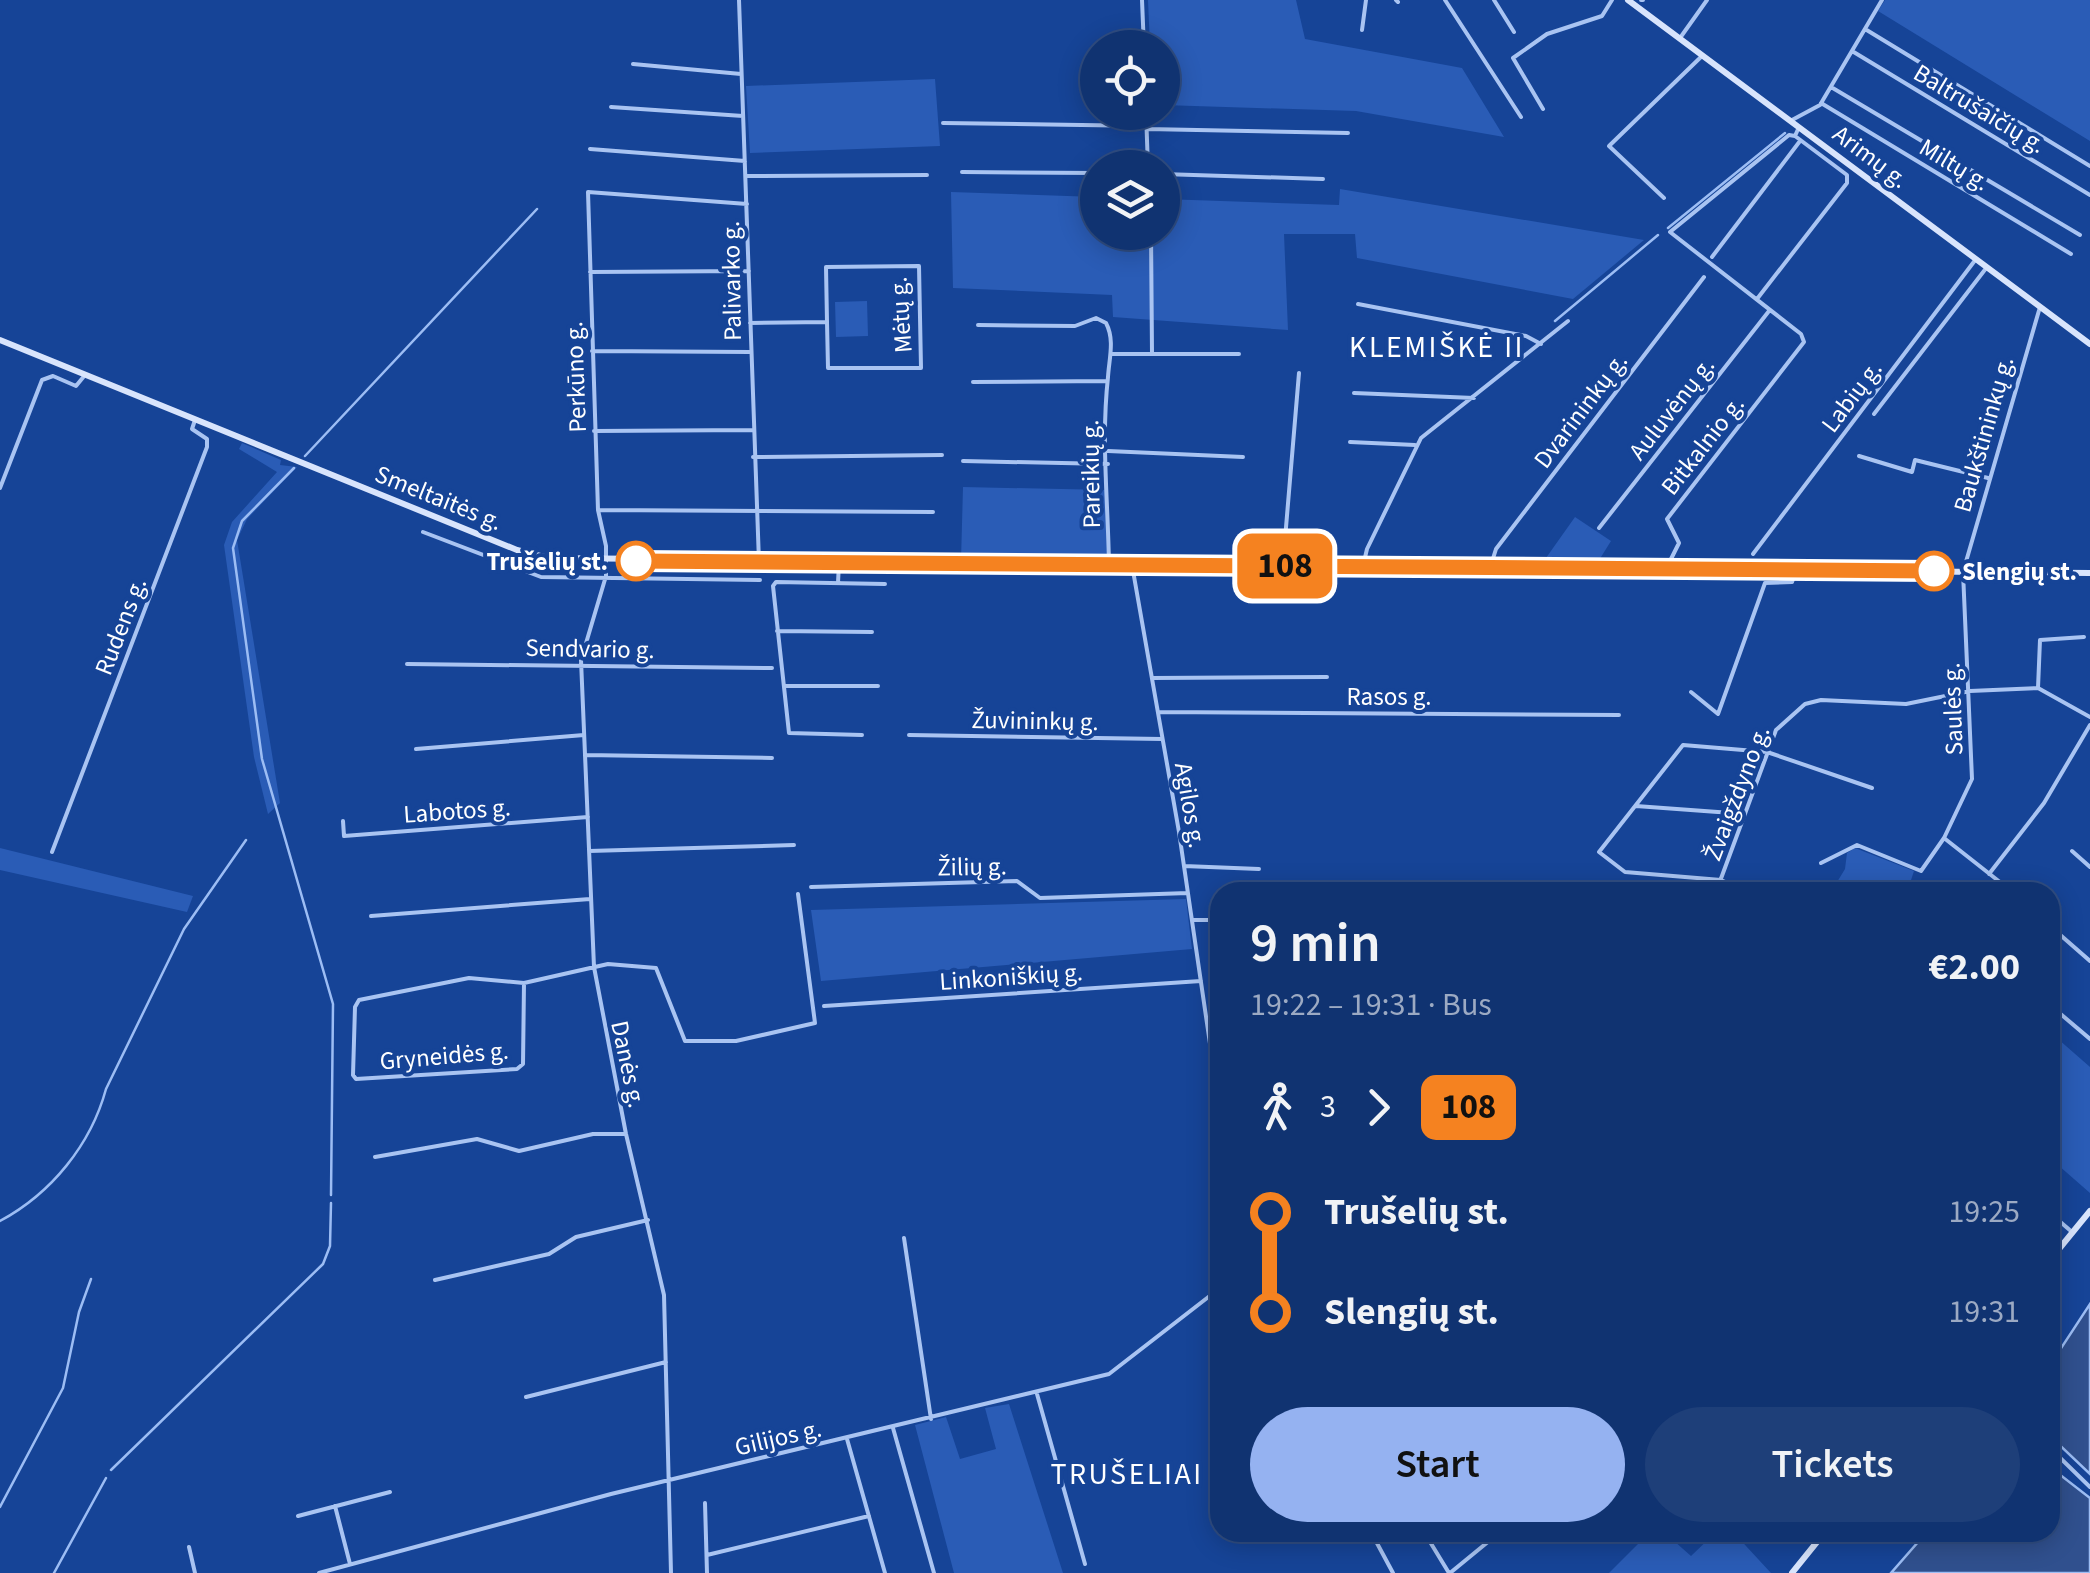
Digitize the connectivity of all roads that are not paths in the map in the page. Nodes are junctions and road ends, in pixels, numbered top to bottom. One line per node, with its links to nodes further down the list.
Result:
1 (739, 0): 18 (street, Palivarko g.)
2 (1142, 0): 11 (street)
3 (1366, 0): 12 (street)
4 (1445, 0): 24 (street)
5 (1494, 0): 13 (street)
6 (1612, 0): 22 (street)
7 (1628, 0): 14 (main road, Arimų g.)
8 (1707, 0): 14 (street)
9 (1882, 0): 10 (street)
10 (1865, 28): 15 (street); 35 (street)
11 (1143, 30)
12 (1362, 30)
13 (1514, 32)
14 (1680, 38): 16 (main road, Arimų g.)
15 (1852, 51): 19 (street); 42 (street, Baltrušaičių g.)
16 (1703, 56): 25 (main road, Arimų g.); 43 (street)
17 (632, 64): 18 (street)
18 (741, 74): 23 (street, Palivarko g.)
19 (1831, 86): 20 (street); 45 (street)
20 (1821, 103): 25 (street); 47 (street, Miltų g.)
21 (611, 107): 23 (street)
22 (1543, 109)
23 (743, 116): 34 (street, Palivarko g.)
24 (1521, 116)
25 (1792, 121): 28 (main road, Arimų g.)
26 (942, 123): 27 (street)
27 (1080, 126)
28 (1799, 126): 31 (street); 49 (main road, Arimų g.)
29 (1180, 128): 30 (street)
30 (1348, 133)
31 (1795, 136): 32 (street); 54 (street)
32 (1800, 141): 48 (street); 54 (street)
33 (590, 149): 34 (street)
34 (745, 161): 40 (street, Palivarko g.)
35 (2090, 166)
36 (962, 172): 37 (street)
37 (1080, 173)
38 (1180, 174): 41 (street)
39 (927, 175): 40 (street)
40 (746, 176): 44 (street, Palivarko g.)
41 (1323, 178)
42 (2090, 195)
43 (1664, 198)
44 (747, 204): 51 (street, Palivarko g.); 52 (street, Perkūno g.)
45 (2080, 235)
46 (1151, 250): 68 (street)
47 (2071, 254)
48 (1712, 257)
49 (1976, 259): 50 (main road, Arimų g.); 96 (street, Labių g.)
50 (1987, 267): 56 (main road, Arimų g.); 76 (street)
51 (749, 271): 52 (street); 60 (street, Palivarko g.)
52 (590, 272): 65 (street, Perkūno g.)
53 (1704, 278): 104 (street, Dvarininkų g.)
54 (1757, 299): 57 (street)
55 (1358, 304): 63 (street)
56 (2040, 307): 64 (main road, Arimų g.); 89 (street, Baukštininkų g.)
57 (1770, 309): 94 (street, Auluvėnų g.); 105 (street, Bitkalnio g.)
58 (1568, 320): 63 (street)
59 (827, 322): 59 (street, Mėtų g.); 60 (street)
60 (750, 324): 66 (street, Palivarko g.)
61 (978, 325): 67 (street, Pareikių g.)
62 (0, 340): 71 (main road, Smeltaitės g.)
63 (1540, 344): 75 (street)
64 (2090, 344)
65 (592, 351): 66 (street); 79 (street, Perkūno g.)
66 (750, 352): 78 (street, Palivarko g.)
67 (1111, 354): 68 (street); 72 (street, Pareikių g.)
68 (1152, 354): 69 (street)
69 (1239, 354)
70 (1299, 373): 102 (street)
71 (85, 375): 77 (main road, Smeltaitės g.); 90 (street)
72 (1107, 381): 73 (street); 82 (street, Pareikių g.)
73 (973, 382)
74 (1354, 394): 75 (street)
75 (1474, 398): 81 (street)
76 (1874, 414)
77 (195, 420): 97 (main road, Smeltaitės g.); 146 (street, Rudens g.)
78 (753, 430): 79 (street); 85 (street, Palivarko g.)
79 (594, 431): 91 (street, Perkūno g.)
80 (1350, 442): 81 (street)
81 (1415, 446): 103 (street)
82 (1106, 451): 86 (street); 88 (street, Pareikių g.)
83 (942, 455): 85 (street)
84 (1859, 456): 89 (street)
85 (753, 457): 92 (street, Palivarko g.)
86 (1243, 457)
87 (962, 461): 88 (street)
88 (1108, 464): 100 (street, Pareikių g.)
89 (1988, 478): 107 (street, Baukštininkų g.)
90 (0, 488)
91 (598, 510): 92 (street); 97 (street, Perkūno g.)
92 (754, 510): 93 (street); 98 (street, Palivarko g.)
93 (933, 512)
94 (1599, 528)
95 (423, 532): 109 (street)
96 (1753, 554)
97 (607, 560): 98 (main road, Smeltaitės g.); 109 (street, Danės g.)
98 (759, 562): 99 (main road, Smeltaitės g.)
99 (839, 562): 100 (main road, Smeltaitės g.); 111 (street)
100 (1109, 564): 101 (main road, Smeltaitės g.)
101 (1132, 565): 102 (main road, Smeltaitės g.); 119 (street, Agilos g.)
102 (1282, 566): 103 (main road, Smeltaitės g.)
103 (1363, 566): 104 (main road, Smeltaitės g.)
104 (1490, 568): 105 (main road, Smeltaitės g.)
105 (1666, 569): 106 (main road, Smeltaitės g.)
106 (1796, 570): 107 (main road, Smeltaitės g.); 125 (street)
107 (1963, 572): 108 (main road, Smeltaitės g.); 124 (street, Saulės g.)
108 (2090, 573)
109 (606, 576): 110 (street); 117 (street, Danės g.)
110 (760, 580)
111 (838, 583): 112 (street); 113 (street)
112 (885, 584)
113 (777, 631): 114 (street); 121 (street)
114 (872, 632)
115 (2084, 638): 123 (street)
116 (407, 664): 117 (street, Sendvario g.)
117 (582, 665): 118 (street, Sendvario g.); 132 (street, Danės g.)
118 (772, 668)
119 (1152, 678): 120 (street); 126 (street, Agilos g.)
120 (1327, 678)
121 (784, 686): 122 (street); 130 (street)
122 (878, 686)
123 (2038, 688): 124 (street, Žvaigždyno g.); 128 (street)
124 (1970, 691): 135 (street, Žvaigždyno g.); 143 (street, Saulės g.)
125 (1691, 692)
126 (1158, 712): 127 (street, Rasos g.); 133 (street, Agilos g.)
127 (1619, 714)
128 (2090, 717)
129 (2090, 725): 152 (street)
130 (862, 734)
131 (908, 735): 133 (street, Žuvininkų g.)
132 (584, 736): 134 (street); 136 (street, Danės g.)
133 (1162, 739): 149 (street, Agilos g.)
134 (416, 748)
135 (1768, 752): 138 (street); 139 (street); 140 (street, Žvaigždyno g.)
136 (585, 754): 137 (street); 141 (street, Danės g.)
137 (772, 758)
138 (1872, 788)
139 (1636, 806): 140 (street); 153 (street)
140 (1745, 814): 153 (street, Žvaigždyno g.)
141 (588, 818): 142 (street, Labotos g.); 147 (street, Danės g.)
142 (344, 821)
143 (1944, 838): 148 (street); 152 (street)
144 (794, 845): 147 (street)
145 (2072, 851): 150 (street)
146 (52, 852)
147 (589, 852): 159 (street, Danės g.)
148 (1822, 864)
149 (1184, 866): 151 (street); 157 (street, Agilos g.)
150 (2090, 867)
151 (1258, 869)
152 (1989, 874): 155 (street)
153 (1721, 880): 154 (street)
154 (1725, 882)
155 (2000, 882)
156 (811, 887): 157 (street, Žilių g.)
157 (1188, 893): 161 (street, Agilos g.)
158 (798, 894): 165 (street, Gryneidės g.)
159 (590, 898): 160 (street); 165 (street, Danės g.)
160 (370, 916)
161 (1192, 920): 162 (street); 166 (street, Agilos g.)
162 (1210, 920)
163 (2060, 935): 164 (street)
164 (2090, 961)
165 (594, 966): 167 (street, Gryneidės g.); 173 (street, Danės g.)
166 (1201, 982): 168 (street, Linkoniškių g.); 170 (street, Agilos g.)
167 (524, 983): 167 (street, Gryneidės g.)
168 (824, 1006)
169 (2060, 1014): 172 (street)
170 (1208, 1026): 171 (street, Agilos g.)
171 (1210, 1039)
172 (2090, 1039)
173 (626, 1134): 174 (street); 176 (street, Danės g.)
174 (374, 1157)
175 (2090, 1211): 178 (main road)
176 (648, 1220): 181 (street); 183 (street, Danės g.)
177 (2060, 1222): 178 (street)
178 (2072, 1232): 180 (main road)
179 (904, 1238): 186 (street)
180 (2060, 1247)
181 (435, 1280)
182 (1210, 1296): 184 (street, Gilijos g.)
183 (666, 1362): 185 (street); 190 (street, Danės g.)
184 (1036, 1394): 186 (street, Gilijos g.); 204 (street)
185 (526, 1397)
186 (931, 1419): 187 (street, Gilijos g.)
187 (893, 1428): 188 (street, Gilijos g.); 210 (street)
188 (847, 1438): 190 (street, Gilijos g.); 196 (street)
189 (2060, 1458): 191 (street)
190 (669, 1480): 203 (street, Gilijos g.); 207 (street, Danės g.)
191 (2090, 1488)
192 (390, 1492): 194 (street)
193 (705, 1504): 202 (street)
194 (335, 1506): 195 (street); 203 (street)
195 (298, 1516)
196 (869, 1516): 202 (street); 209 (street)
197 (1376, 1542): 211 (street)
198 (1430, 1542): 212 (street)
199 (1488, 1542): 212 (street)
200 (1817, 1542): 213 (main road)
201 (189, 1547): 205 (street)
202 (707, 1555): 208 (street)
203 (350, 1564): 206 (street, Gilijos g.)
204 (1085, 1564)
205 (196, 1573)
206 (319, 1573)
207 (670, 1573)
208 (707, 1573)
209 (884, 1573)
210 (934, 1573)
211 (1393, 1573)
212 (1450, 1573)
213 (1792, 1573)

